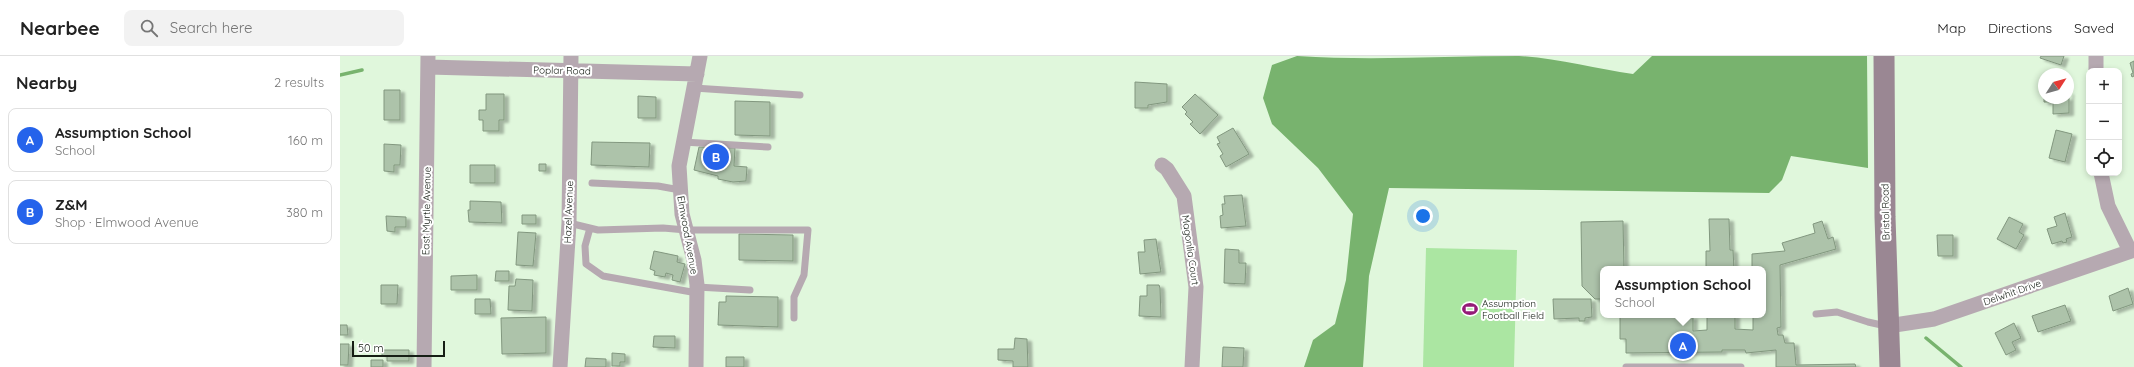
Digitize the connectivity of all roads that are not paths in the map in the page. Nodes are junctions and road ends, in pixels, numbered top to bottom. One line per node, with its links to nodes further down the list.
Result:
1 (700, 56): 7 (street, Elmwood Avenue)
2 (1884, 56): 23 (main road, Bristol Road)
3 (2096, 56): 6 (street)
4 (428, 61): 5 (street, Poplar Road); 24 (street, East Myrtle Avenue)
5 (571, 63): 7 (street, Poplar Road); 15 (street, Hazel Avenue)
6 (2096, 68)
7 (695, 81): 8 (lane); 9 (street, Elmwood Avenue)
8 (800, 95)
9 (683, 142): 10 (lane); 14 (street, Elmwood Avenue)
10 (768, 147)
11 (1162, 165): 27 (street, Magonlia Court)
12 (2102, 176): 18 (street)
13 (592, 183): 14 (lane)
14 (680, 190): 17 (street, Elmwood Avenue)
15 (568, 224): 16 (lane); 25 (street, Hazel Avenue)
16 (590, 228): 17 (lane); 19 (lane)
17 (686, 230): 19 (street, Elmwood Avenue); 22 (lane)
18 (2132, 251): 23 (street, Delwhit Drive)
19 (697, 290): 20 (lane); 26 (street, Elmwood Avenue)
20 (750, 290)
21 (1816, 314): 23 (lane)
22 (794, 318)
23 (1888, 326): 30 (main road, Bristol Road)
24 (424, 367)
25 (560, 367)
26 (696, 367)
27 (1192, 367)
28 (1626, 367): 29 (lane)
29 (1741, 367)
30 (1890, 367)

